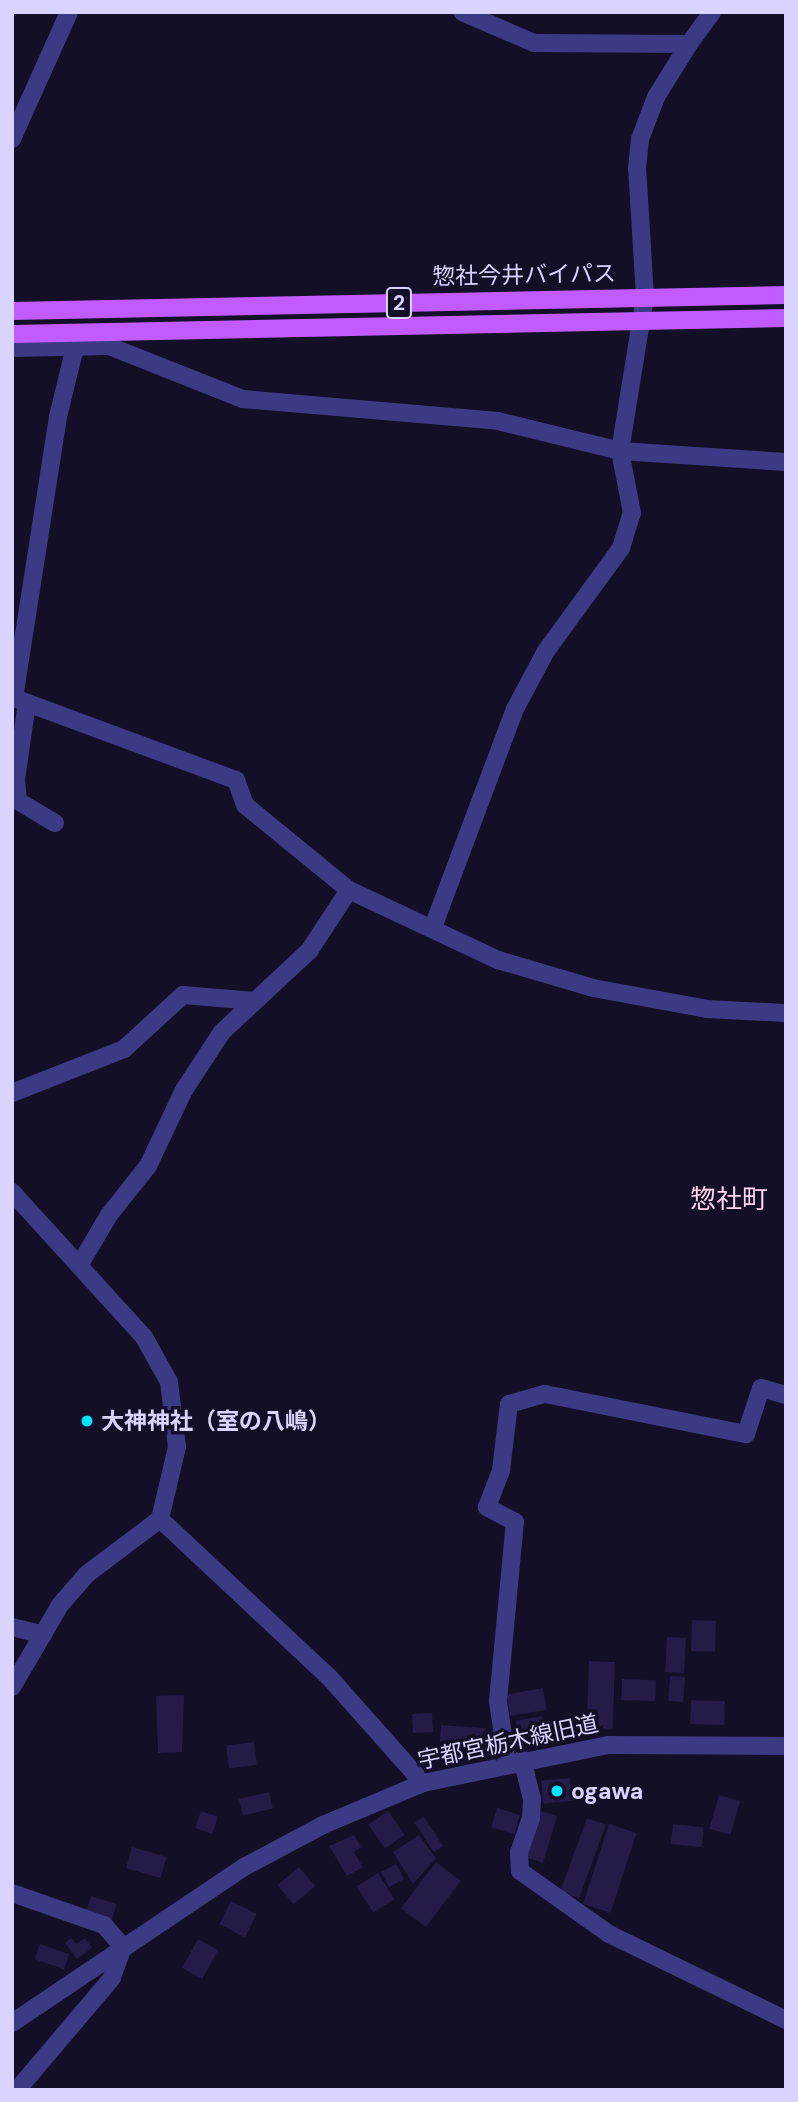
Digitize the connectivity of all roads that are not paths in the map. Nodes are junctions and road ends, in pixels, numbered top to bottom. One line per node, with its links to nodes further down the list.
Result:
1 (69, 12): 5 (street)
2 (462, 12): 4 (street)
3 (712, 12): 4 (street)
4 (689, 44): 7 (street)
5 (12, 139)
6 (786, 295): 7 (main road, 惣社今井バイパス / 2)
7 (645, 297): 8 (main road, 惣社今井バイパス / 2); 10 (street)
8 (12, 311)
9 (786, 318): 10 (main road, 惣社今井バイパス / 2)
10 (642, 319): 11 (main road, 惣社今井バイパス / 2); 14 (street)
11 (12, 334)
12 (75, 347): 13 (street); 14 (street); 16 (street)
13 (12, 348)
14 (620, 451): 15 (street); 19 (street)
15 (786, 462)
16 (27, 703): 17 (street); 18 (street)
17 (55, 823)
18 (349, 890): 19 (street); 20 (street)
19 (433, 927): 21 (street)
20 (255, 1001): 22 (street); 24 (street)
21 (786, 1013)
22 (12, 1093)
23 (12, 1192): 24 (street)
24 (80, 1264): 26 (street)
25 (786, 1395): 31 (street)
26 (160, 1519): 28 (street); 32 (street)
27 (12, 1627): 28 (street)
28 (43, 1635): 29 (street)
29 (12, 1687)
30 (786, 1746): 31 (street, 宇都宮栃木線旧道)
31 (514, 1761): 32 (street, 宇都宮栃木線旧道); 35 (street)
32 (424, 1783): 34 (street, 宇都宮栃木線旧道)
33 (12, 1894): 34 (street)
34 (123, 1947): 36 (street, 宇都宮栃木線旧道); 37 (street)
35 (786, 2020)
36 (12, 2023)
37 (17, 2090)

